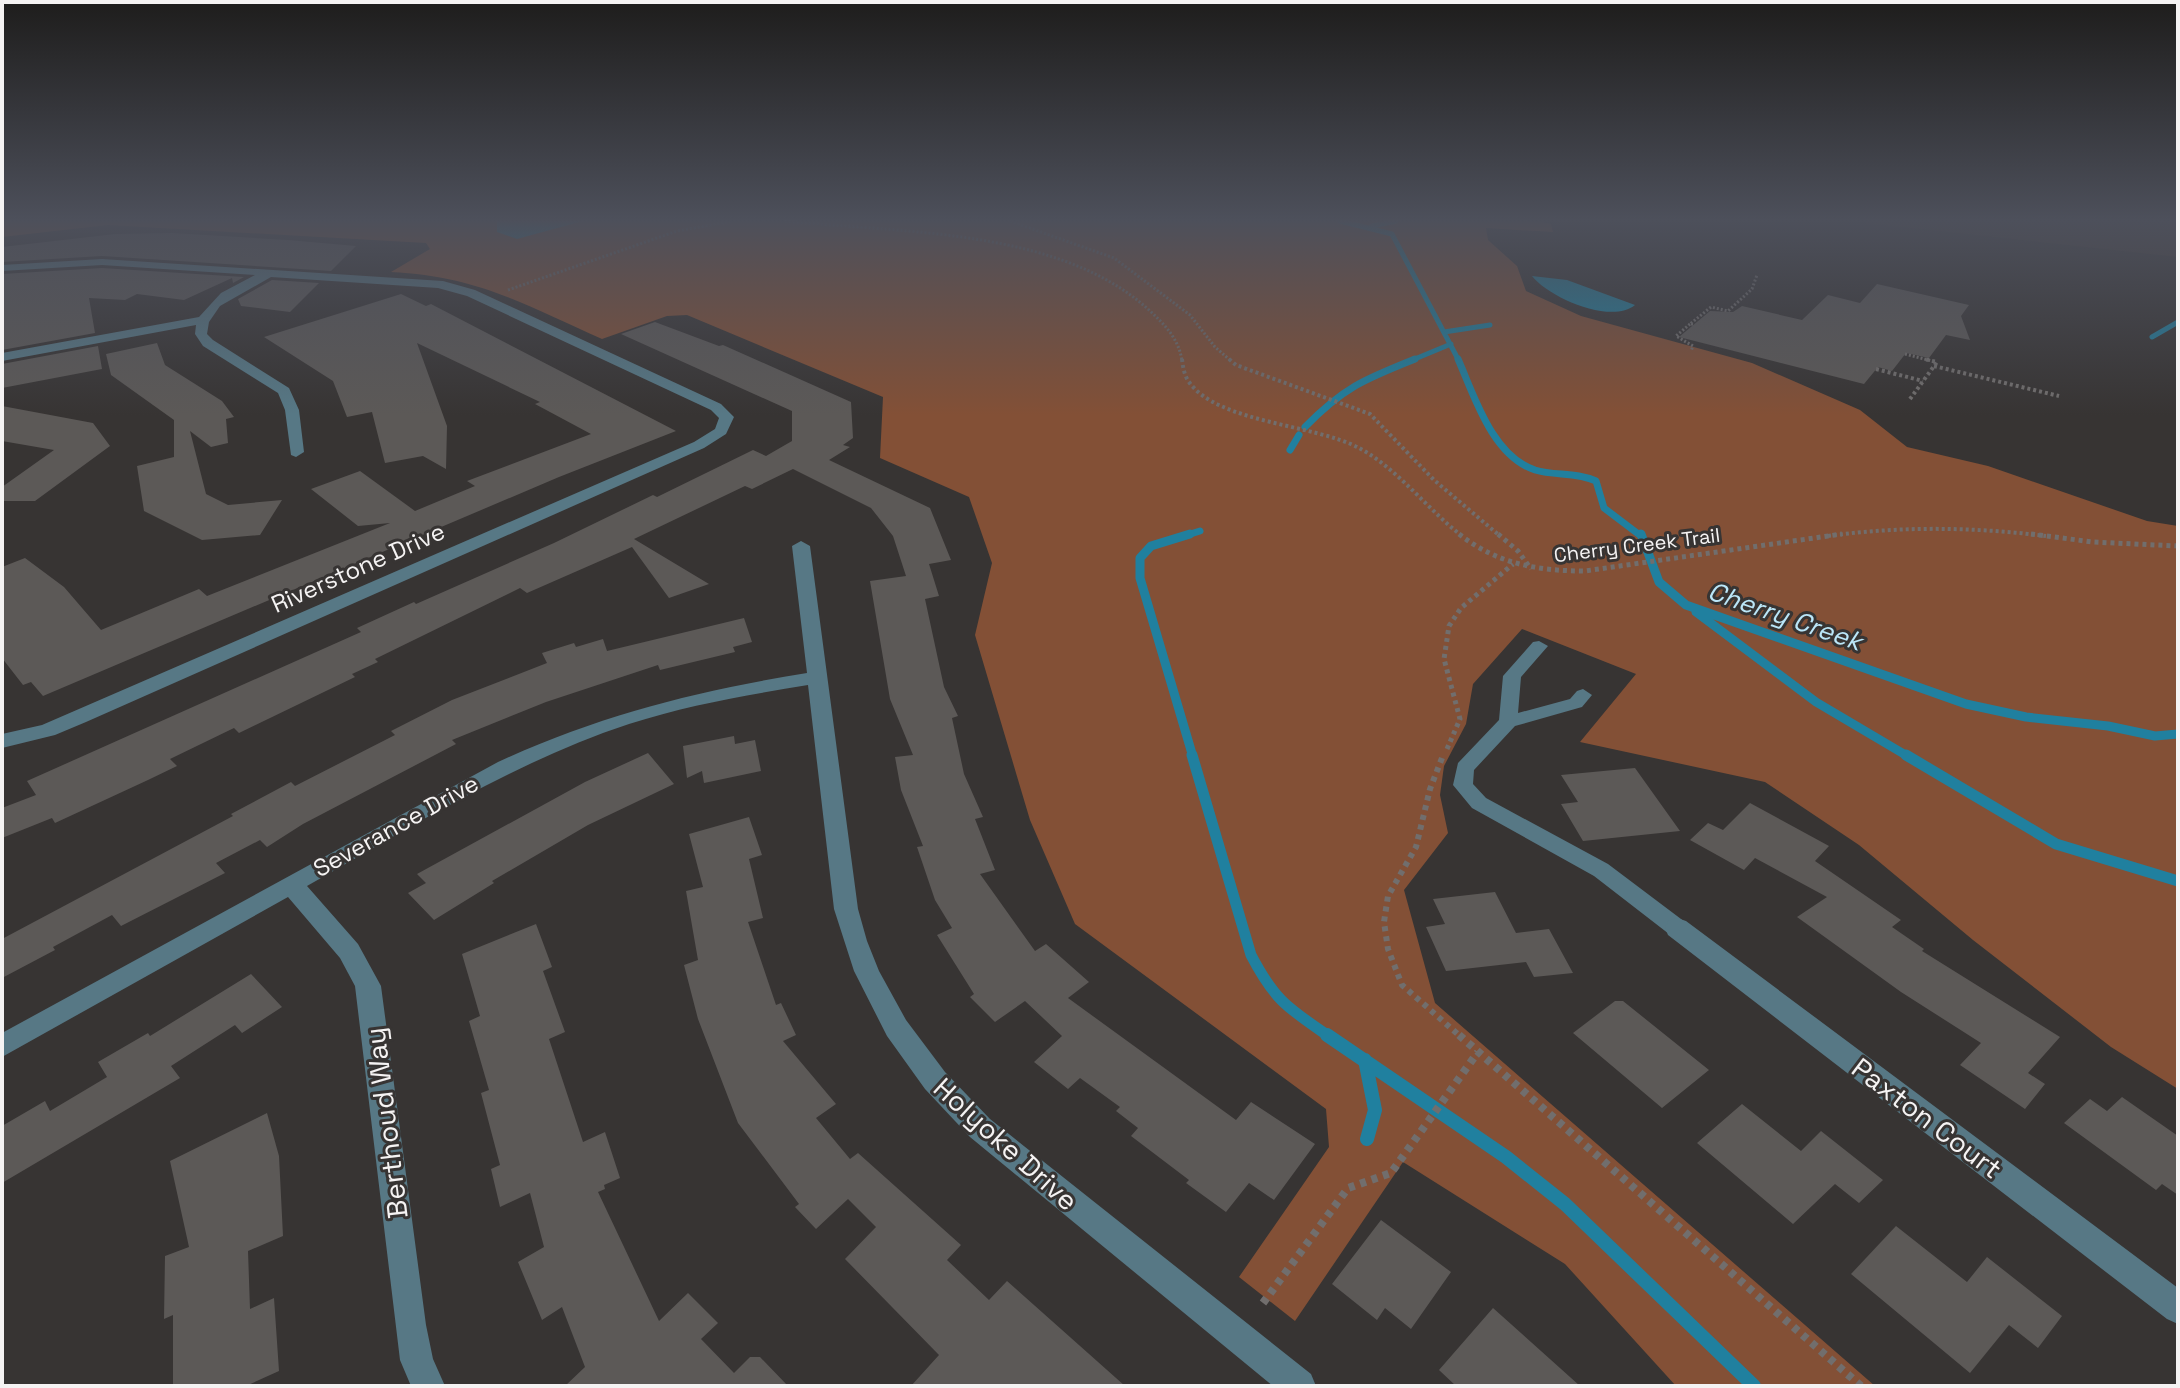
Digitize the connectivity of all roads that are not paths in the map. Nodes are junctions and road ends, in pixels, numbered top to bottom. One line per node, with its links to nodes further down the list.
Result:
1 (247, 286): 3 (street)
2 (436, 286): 11 (street, Riverstone Drive)
3 (202, 320): 4 (street); 5 (street)
4 (2, 357)
5 (296, 452)
6 (801, 546): 8 (street, Holyoke Drive)
7 (1539, 646): 10 (lane)
8 (818, 677): 12 (street, Severance Drive); 17 (street, Holyoke Drive)
9 (1583, 695): 10 (lane)
10 (1508, 722): 13 (lane)
11 (2, 741)
12 (291, 884): 14 (street, Severance Drive); 16 (street, Berthoud Way)
13 (1677, 928): 15 (street, Paxton Court)
14 (2, 1046)
15 (2178, 1308)
16 (428, 1386)
17 (1299, 1386)

